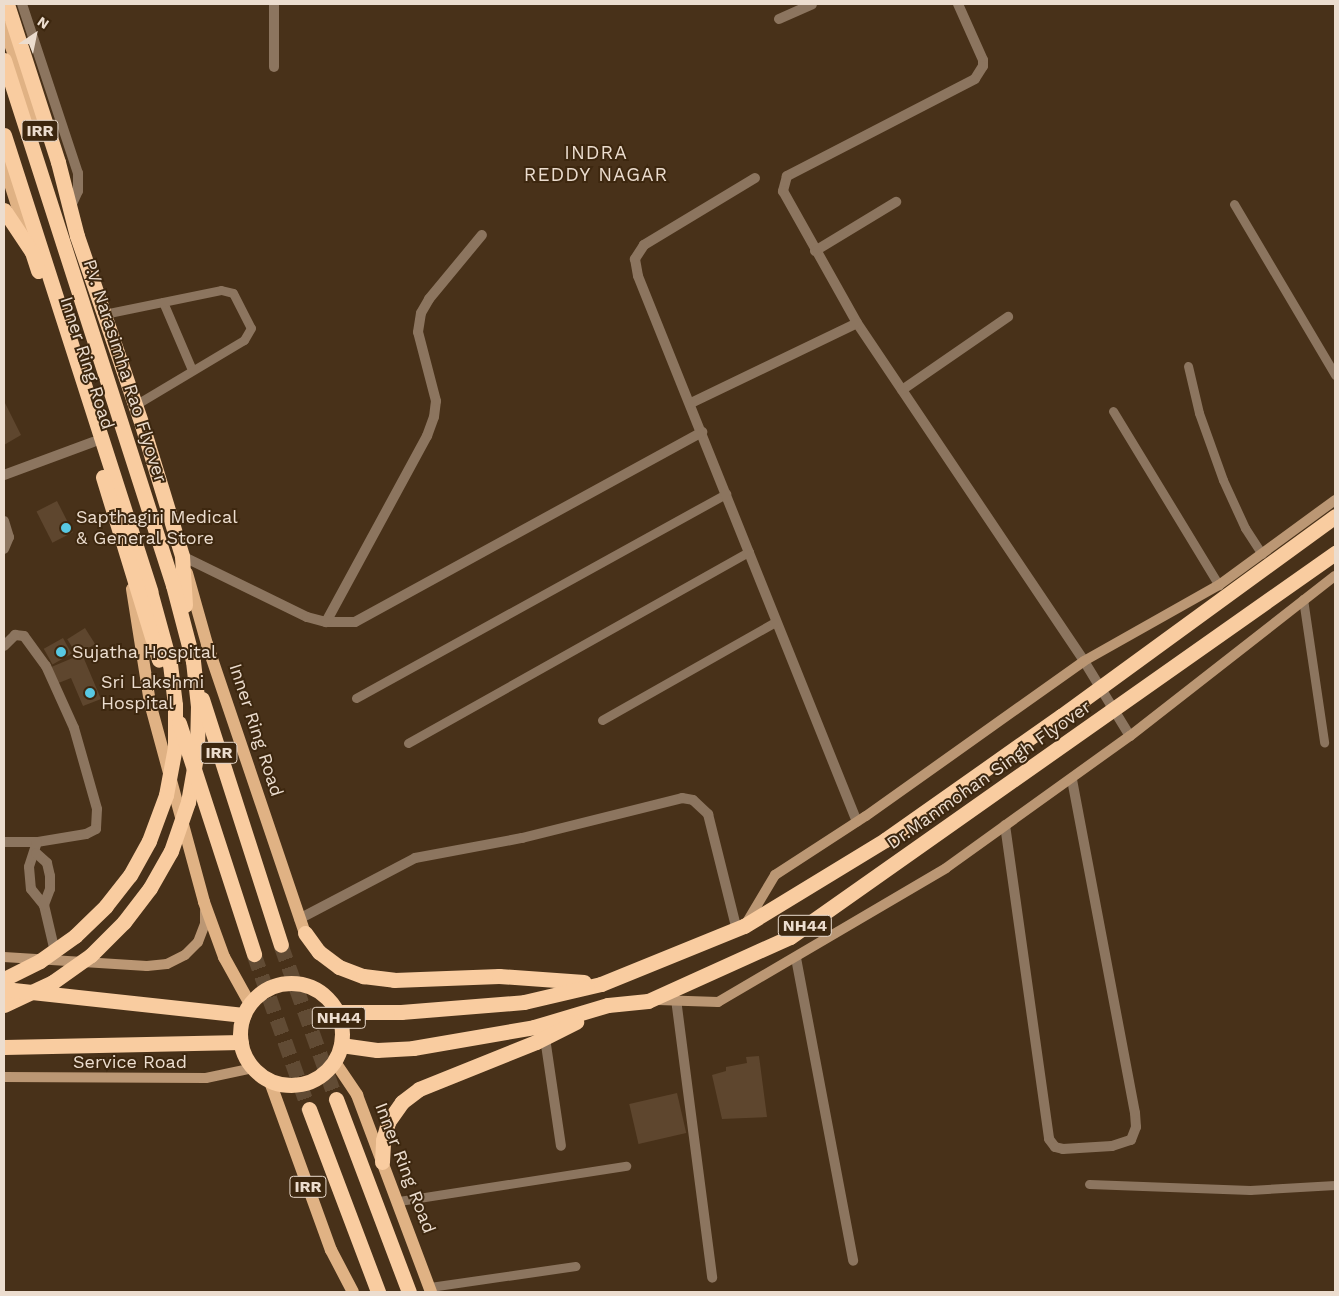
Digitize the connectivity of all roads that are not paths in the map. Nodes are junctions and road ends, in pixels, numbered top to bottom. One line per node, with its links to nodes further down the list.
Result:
1 (7, 4): 15 (highway)
2 (22, 4): 15 (street)
3 (274, 4): 9 (street)
4 (812, 4): 6 (street)
5 (958, 4): 19 (street)
6 (779, 19)
7 (4, 27): 18 (main road, Inner Ring Road / IRR)
8 (4, 60): 78 (highway, P.V. Narasimha Rao Flyover)
9 (274, 67)
10 (4, 134): 73 (highway)
11 (4, 165): 20 (main road, Inner Ring Road / IRR)
12 (755, 178): 29 (street)
13 (896, 202): 19 (street)
14 (1234, 204): 27 (lane)
15 (71, 206): 18 (highway)
16 (4, 210): 20 (highway)
17 (482, 235): 48 (street)
18 (77, 236): 22 (highway, Inner Ring Road / IRR)
19 (815, 251): 24 (street)
20 (32, 252): 33 (highway, Inner Ring Road / IRR)
21 (163, 302): 22 (lane); 26 (lane); 26 (lane)
22 (104, 314): 30 (highway, Inner Ring Road / IRR)
23 (1008, 317): 28 (street)
24 (856, 324): 28 (street); 29 (street)
25 (1188, 366): 42 (lane)
26 (192, 370): 30 (lane)
27 (1335, 375)
28 (902, 390): 51 (street)
29 (691, 403): 32 (street)
30 (135, 405): 43 (highway, Inner Ring Road / IRR)
31 (1113, 411): 46 (lane)
32 (702, 432): 35 (street); 48 (street)
33 (93, 442): 34 (street); 44 (highway, Inner Ring Road / IRR)
34 (4, 475)
35 (726, 494): 40 (street); 52 (lane)
36 (1335, 500): 42 (street, NH44)
37 (1335, 516): 66 (highway, Dr.Manmohan Singh Flyover / NH44)
38 (4, 522): 39 (street)
39 (4, 549)
40 (749, 552): 49 (street); 56 (lane)
41 (1335, 553): 77 (highway, Dr.Manmohan Singh Flyover / NH44)
42 (1262, 554): 46 (street, NH44)
43 (182, 556): 48 (street); 65 (main road, Inner Ring Road / IRR); 68 (highway, IRR)
44 (130, 571): 63 (main road, Inner Ring Road / IRR); 69 (highway, IRR)
45 (1335, 576): 47 (street, NH44)
46 (1219, 585): 51 (street, NH44)
47 (1303, 599): 54 (street, NH44); 55 (lane)
48 (326, 622)
49 (775, 622): 53 (lane); 58 (street)
50 (4, 646): 61 (street)
51 (1084, 661): 54 (street); 58 (street, NH44)
52 (356, 698)
53 (602, 720)
54 (1130, 736): 57 (street, NH44)
55 (1324, 742)
56 (408, 743)
57 (1072, 779): 59 (street, NH44); 59 (street)
58 (857, 822): 66 (street, NH44)
59 (1005, 825): 71 (street, NH44)
60 (4, 842): 61 (street)
61 (37, 842): 62 (street)
62 (36, 853): 64 (street); 64 (street)
63 (204, 902): 72 (street); 80 (main road, Inner Ring Road / IRR)
64 (44, 905): 72 (street)
65 (299, 919): 66 (street); 67 (main road, Inner Ring Road / IRR)
66 (740, 928): 74 (highway, NH44)
67 (305, 933): 74 (highway)
68 (281, 945)
69 (254, 954)
70 (4, 957): 72 (street)
71 (796, 958): 76 (street, NH44); 98 (street)
72 (57, 960)
73 (4, 979)
74 (601, 984): 81 (highway, NH44)
75 (4, 989): 80 (highway)
76 (676, 999): 77 (street, NH44); 100 (street)
77 (648, 1000): 79 (highway, NH44)
78 (4, 1005)
79 (608, 1006): 82 (highway); 84 (highway, NH44)
80 (247, 1009): 81 (highway, NH44); 83 (highway)
81 (337, 1012): 84 (highway, NH44)
82 (545, 1038): 92 (street); 93 (highway)
83 (241, 1042): 85 (highway); 87 (highway)
84 (341, 1045): 86 (highway, NH44)
85 (4, 1047)
86 (335, 1062): 89 (highway); 93 (main road, Inner Ring Road)
87 (254, 1068): 88 (street, Service Road); 89 (highway)
88 (4, 1077)
89 (269, 1079): 102 (main road, IRR)
90 (336, 1099): 104 (highway)
91 (309, 1109): 103 (highway, IRR)
92 (561, 1146)
93 (382, 1162): 97 (main road, Inner Ring Road)
94 (626, 1166): 97 (lane)
95 (1090, 1184): 96 (lane)
96 (1335, 1185)
97 (400, 1202): 101 (main road, Inner Ring Road)
98 (853, 1261)
99 (575, 1266): 101 (lane)
100 (712, 1278)
101 (430, 1290)
102 (353, 1292)
103 (378, 1292)
104 (409, 1292)

